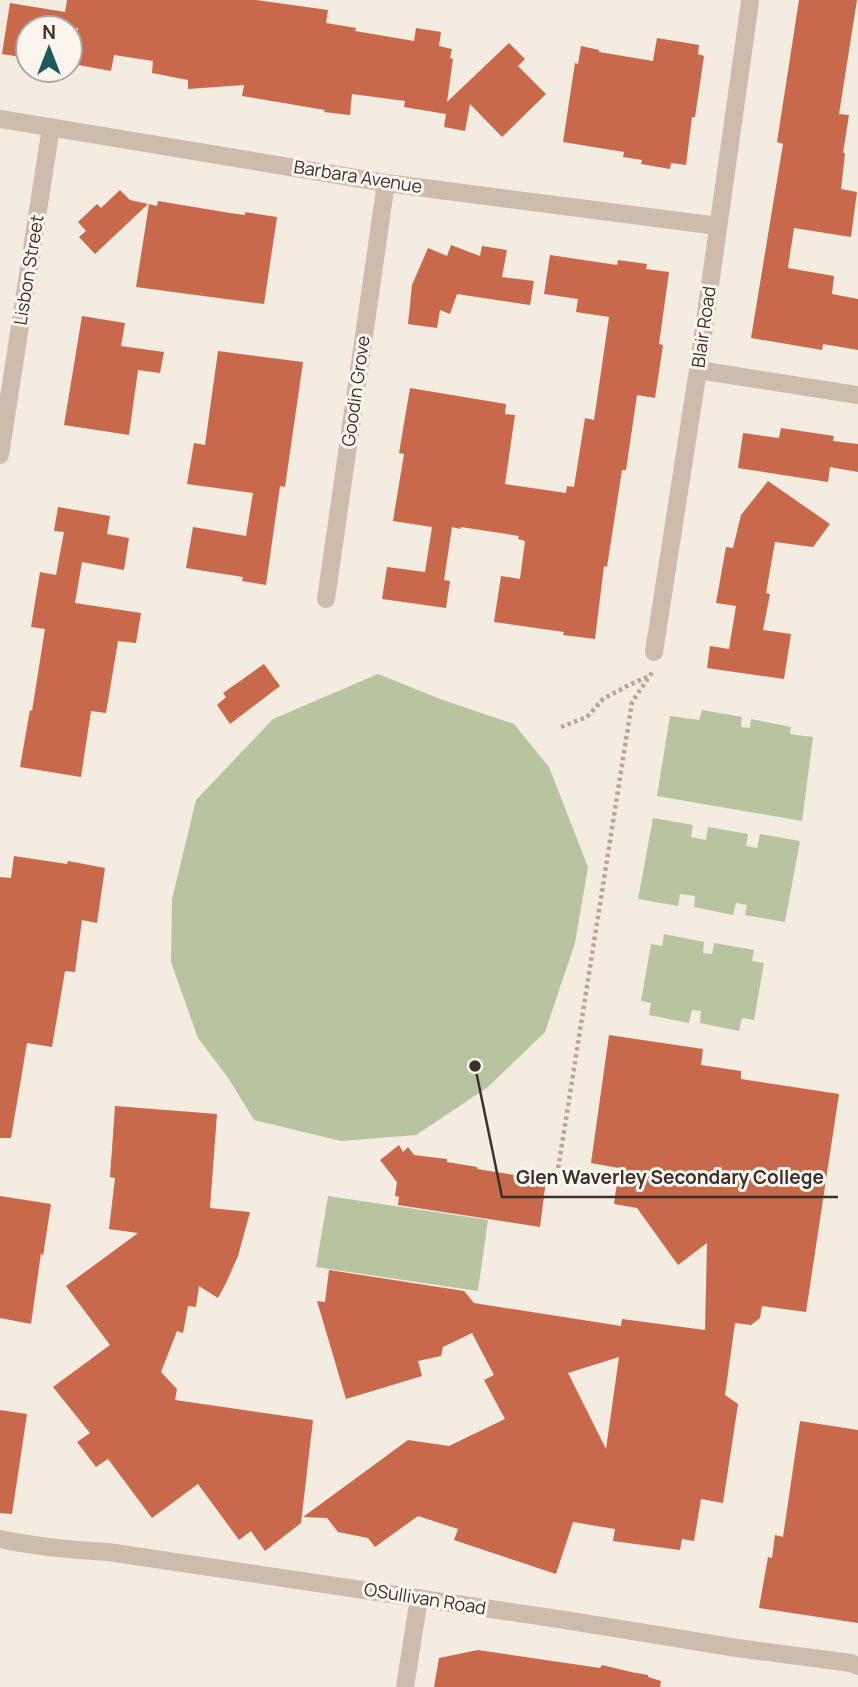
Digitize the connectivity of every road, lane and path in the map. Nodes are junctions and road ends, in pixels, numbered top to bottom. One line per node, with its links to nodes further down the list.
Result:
1 (750, 2): 5 (street, Blair Road)
2 (0, 119): 3 (street, Barbara Avenue)
3 (51, 127): 4 (street, Barbara Avenue); 8 (street, Lisbon Street)
4 (386, 183): 5 (street, Barbara Avenue); 9 (street, Goodin Grove)
5 (718, 226): 6 (street, Blair Road)
6 (698, 370): 7 (street); 10 (street, Blair Road)
7 (858, 395)
8 (0, 455)
9 (326, 599)
10 (654, 652): 11 (path)
11 (649, 676): 12 (path); 13 (path)
12 (561, 727)
13 (556, 1182)
14 (0, 1539): 15 (street, OSullivan Road)
15 (419, 1598): 16 (street, OSullivan Road); 17 (street)
16 (856, 1663)
17 (405, 1687)

